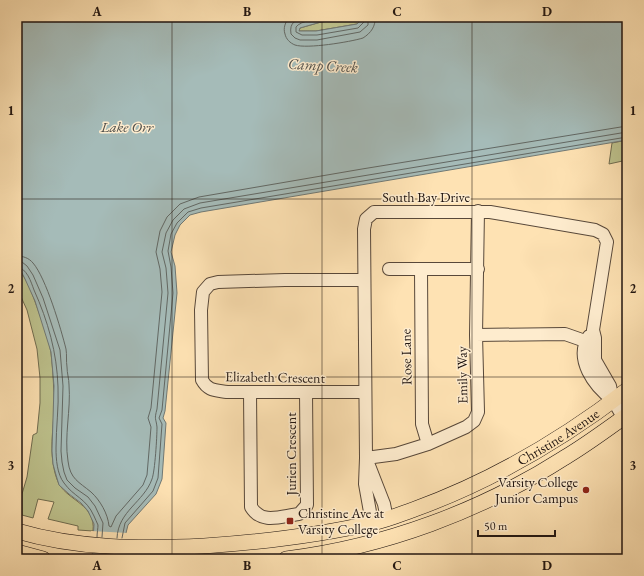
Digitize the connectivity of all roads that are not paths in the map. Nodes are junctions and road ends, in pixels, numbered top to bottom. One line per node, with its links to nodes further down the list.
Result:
1 (478, 212): 4 (street, Emily Way); 5 (street, South Bay Drive); 6 (street, South Bay Drive)
2 (389, 269): 3 (street)
3 (421, 269): 4 (street); 15 (street, Rose Lane)
4 (478, 269): 7 (street, Emily Way)
5 (364, 280): 10 (street, Elizabeth Crescent); 12 (street, South Bay Drive)
6 (593, 330): 8 (street, South Bay Drive); 13 (street, South Bay Drive)
7 (476, 335): 8 (street); 15 (street, Emily Way)
8 (586, 341): 13 (street, South Bay Drive)
9 (627, 390): 13 (main road, Christine Avenue)
10 (250, 392): 11 (street, Elizabeth Crescent); 11 (street, Jurien Crescent)
11 (306, 392): 12 (street, Elizabeth Crescent)
12 (364, 392): 16 (street, South Bay Drive)
13 (613, 400): 14 (street); 17 (main road, Christine Avenue)
14 (626, 419): 20 (main road, Christine Avenue)
15 (428, 444): 16 (street, Emily Way)
16 (366, 458): 17 (street, South Bay Drive); 18 (street, South Bay Drive)
17 (387, 519): 18 (main road, Christine Avenue); 20 (main road)
18 (372, 523): 19 (main road, Christine Avenue); 20 (main road)
19 (17, 531)
20 (384, 539): 23 (main road, Christine Avenue)
21 (17, 552): 22 (main road)
22 (43, 559)
23 (286, 559)

